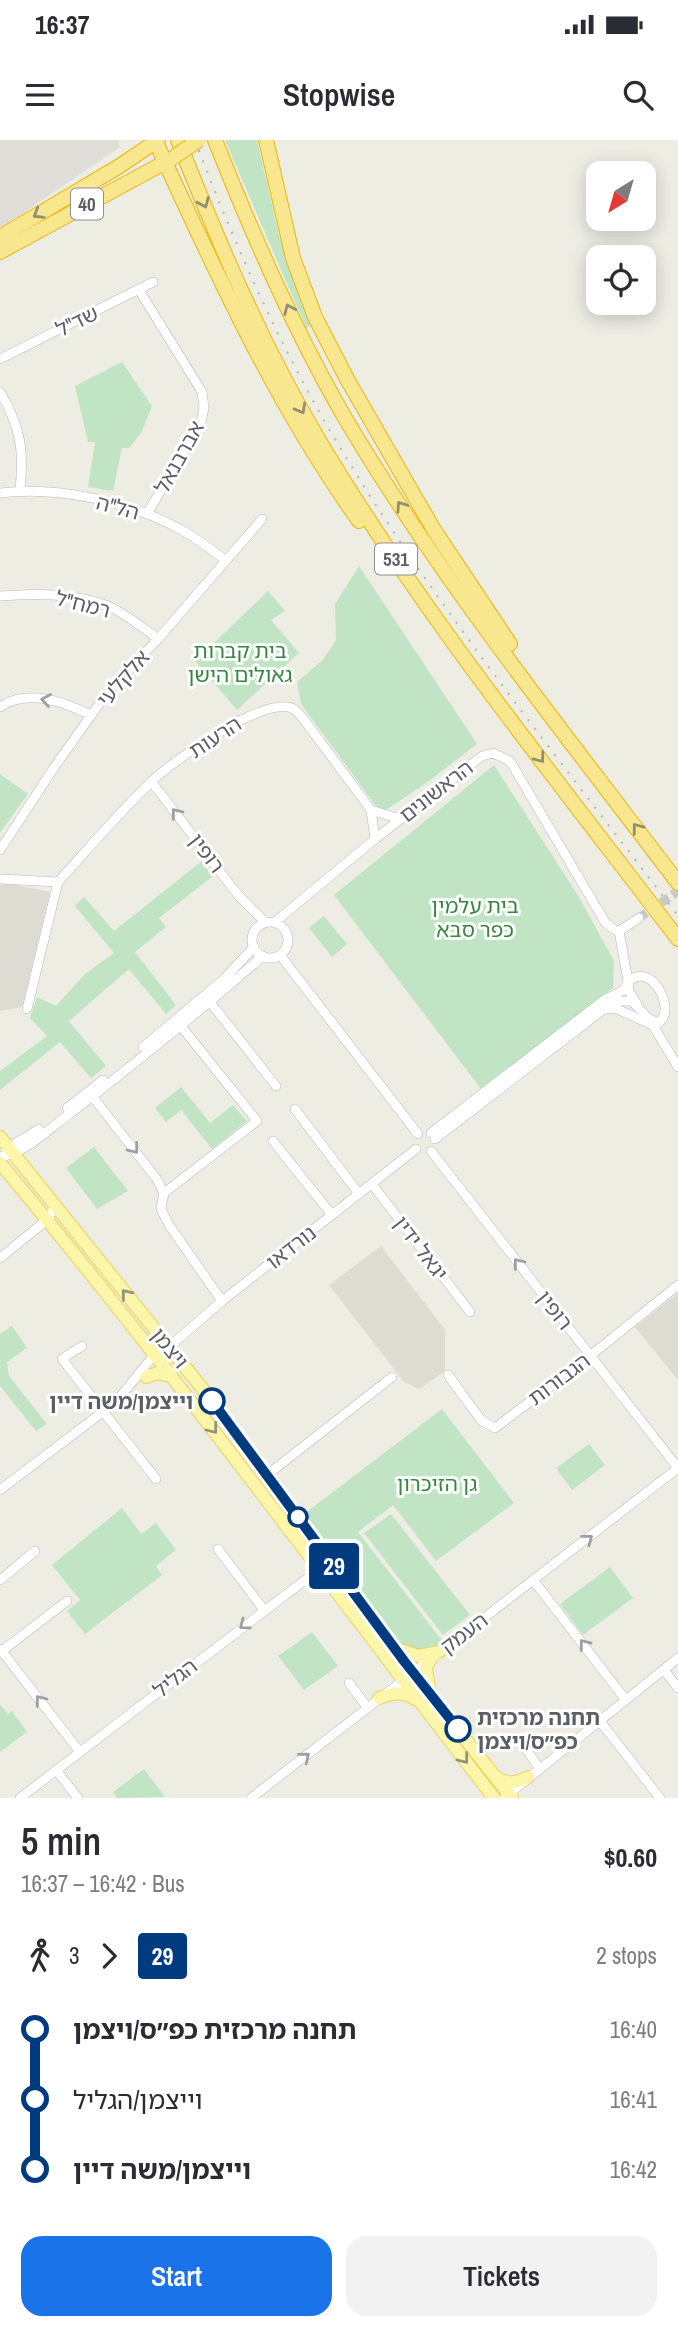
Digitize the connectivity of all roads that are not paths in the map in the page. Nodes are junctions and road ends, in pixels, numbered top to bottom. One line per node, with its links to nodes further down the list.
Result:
1 (135, 140): 8 (highway)
2 (178, 140): 26 (highway, 531, one-way to 26)
3 (198, 140): 7 (highway, 40, bridge)
4 (215, 140): 27 (highway, 531, one-way to 4)
5 (156, 141): 7 (highway); 8 (highway, 40)
6 (267, 141): 27 (highway)
7 (170, 160): 9 (highway); 10 (highway, 40)
8 (118, 167): 11 (highway, 40, one-way to 11)
9 (177, 187): 10 (highway); 26 (highway)
10 (102, 195): 12 (highway, 40)
11 (0, 236)
12 (0, 252)
13 (153, 282): 14 (street, שד"ל)
14 (139, 290): 15 (street, שד"ל); 19 (street, אברבנאל)
15 (0, 359)
16 (0, 392): 17 (street)
17 (20, 490): 18 (street, הל"ה); 19 (street, הל"ה)
18 (0, 493)
19 (148, 514): 21 (street, הל"ה)
20 (262, 519): 21 (street, אלקלעי)
21 (225, 560): 23 (street, אלקלעי)
22 (0, 596): 23 (street, רמח"ל)
23 (158, 639): 25 (street, אלקלעי)
24 (0, 707): 25 (street, one-way to 24)
25 (91, 715): 32 (street, אלקלעי)
26 (525, 737): 39 (highway, 531, one-way to 39)
27 (585, 760): 35 (highway, 531, one-way to 27)
28 (151, 781): 29 (street, הרעות); 34 (street, הרעות); 37 (street, רופין, one-way to 28)
29 (372, 810): 30 (street); 31 (street)
30 (400, 819): 31 (street, הראשונים); 38 (street, הראשונים)
31 (375, 839): 37 (street, הראשונים)
32 (0, 850)
33 (0, 879): 34 (street)
34 (58, 882): 48 (street, הרעות)
35 (678, 883)
36 (639, 918): 38 (street)
37 (270, 922): 40 (street); 41 (street)
38 (619, 931): 43 (street)
39 (678, 939)
40 (254, 947): 42 (street); 62 (street)
41 (280, 955): 42 (street); 56 (street)
42 (263, 956): 46 (street)
43 (624, 958): 44 (street); 45 (street)
44 (639, 975): 45 (street); 50 (street)
45 (628, 983): 47 (street); 57 (street)
46 (210, 1002): 51 (street); 53 (street)
47 (637, 1004): 49 (street); 50 (street)
48 (27, 1009)
49 (603, 1009): 50 (street); 57 (street)
50 (651, 1022): 52 (street)
51 (180, 1025): 54 (street); 65 (street)
52 (678, 1067)
53 (276, 1086)
54 (92, 1096): 62 (street); 65 (street, one-way to 65)
55 (295, 1109): 66 (street)
56 (418, 1134): 57 (street); 60 (street)
57 (433, 1136): 61 (street)
58 (0, 1137): 62 (main road, ויצמן)
59 (273, 1141): 69 (street)
60 (416, 1150): 61 (street); 64 (street, נורדאו)
61 (431, 1151): 78 (street, רופין, one-way to 61)
62 (6, 1153): 68 (main road, ויצמן)
63 (0, 1163): 67 (main road, ויצמן)
64 (372, 1184): 66 (street, נורדאו); 75 (street, יגאל ידין)
65 (164, 1193): 74 (street)
66 (359, 1194): 69 (street, נורדאו)
67 (30, 1199): 70 (main road, ויצמן); 71 (street)
68 (55, 1205): 70 (street); 77 (main road, ויצמן, one-way to 68)
69 (332, 1215): 74 (street, נורדאו)
70 (47, 1220): 71 (street); 79 (main road, ויצמן)
71 (32, 1232): 72 (street)
72 (0, 1256)
73 (678, 1285): 78 (street, הגבורות)
74 (222, 1301): 77 (street, נורדאו)
75 (470, 1312)
76 (82, 1346): 85 (street)
77 (169, 1347): 79 (street, נורדאו); 87 (main road, ויצמן)
78 (590, 1356): 80 (street, הגבורות); 86 (street, רופין)
79 (157, 1359): 81 (main road, ויצמן); 82 (street); 84 (street)
80 (448, 1375)
81 (170, 1376): 82 (main road); 93 (main road, ויצמן, one-way to 93)
82 (146, 1377): 84 (street)
83 (392, 1377): 87 (street)
84 (126, 1392): 85 (street)
85 (104, 1412): 88 (street); 89 (street)
86 (678, 1468): 95 (street, העמק, one-way to 86)
87 (267, 1475): 92 (main road, ויצמן)
88 (156, 1479)
89 (2, 1484)
90 (218, 1549): 97 (street)
91 (35, 1551): 94 (street)
92 (333, 1564): 93 (street, הגליל); 98 (main road, ויצמן)
93 (318, 1569): 97 (street, הגליל); 103 (main road, ויצמן)
94 (0, 1580)
95 (534, 1581): 100 (street, העמק); 108 (street, one-way to 95)
96 (66, 1601): 99 (street)
97 (264, 1610): 112 (street, הגליל, one-way to 112)
98 (395, 1649): 100 (main road); 103 (main road, ויצמן)
99 (1, 1650): 112 (street, one-way to 99)
100 (436, 1655): 103 (street, העמק); 106 (main road)
101 (678, 1658): 102 (street)
102 (664, 1670): 105 (street); 108 (street)
103 (407, 1676): 106 (main road, ויצמן); 107 (street, העמק)
104 (349, 1683): 109 (street)
105 (678, 1688)
106 (424, 1697): 107 (main road); 115 (main road, ויצמן); 121 (main road, ויצמן, one-way to 121)
107 (379, 1698): 109 (street, העמק)
108 (625, 1699): 110 (street)
109 (367, 1707): 120 (street, העמק, one-way to 109)
110 (599, 1720): 113 (street); 122 (street)
111 (526, 1749): 113 (street)
112 (80, 1752): 114 (street, הגליל)
113 (539, 1768): 116 (street)
114 (57, 1770): 118 (street, הגליל); 119 (street)
115 (494, 1775): 116 (main road); 117 (main road, ויצמן)
116 (528, 1777): 117 (street)
117 (508, 1797)
118 (20, 1798)
119 (78, 1798)
120 (251, 1798)
121 (494, 1798)
122 (660, 1798)

